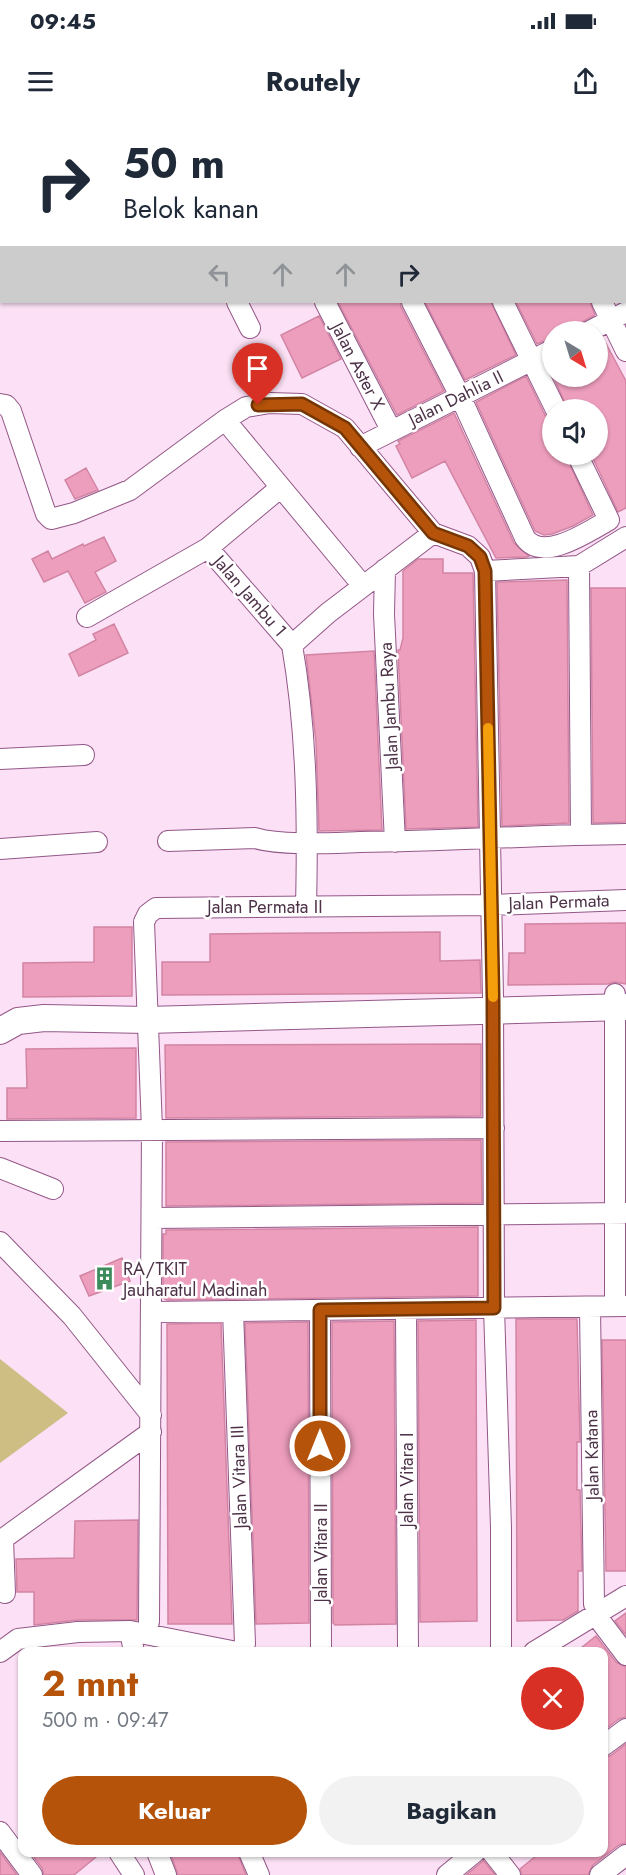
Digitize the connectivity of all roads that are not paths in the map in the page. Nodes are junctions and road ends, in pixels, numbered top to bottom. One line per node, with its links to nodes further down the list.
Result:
1 (238, 303): 7 (street)
2 (326, 303): 15 (street, Jalan Aster X)
3 (413, 303): 11 (street)
4 (503, 303): 10 (street)
5 (603, 303): 6 (street)
6 (618, 316): 8 (street)
7 (250, 328)
8 (626, 351)
9 (542, 356): 10 (street, Jalan Dahlia II)
10 (532, 361): 11 (street, Jalan Dahlia II); 12 (street)
11 (460, 396): 15 (street, Jalan Dahlia II); 17 (street)
12 (551, 399)
13 (0, 404): 14 (street)
14 (225, 420): 16 (street); 18 (street)
15 (391, 430): 16 (street, Jalan Dahlia II)
16 (360, 447): 19 (street)
17 (583, 465)
18 (280, 488): 21 (street); 25 (street)
19 (433, 533): 23 (street); 24 (street)
20 (626, 537): 22 (street)
21 (208, 548): 26 (street); 27 (street, Jalan Jambu 1)
22 (579, 566): 24 (street); 31 (street)
23 (385, 569): 25 (street); 35 (street, Jalan Jambu Raya)
24 (485, 571): 32 (street)
25 (363, 586): 27 (street)
26 (87, 617)
27 (292, 645): 36 (street)
28 (84, 755): 29 (street)
29 (0, 759)
30 (626, 834): 31 (street)
31 (581, 835): 32 (street)
32 (490, 840): 35 (street); 39 (street)
33 (168, 841): 36 (street)
34 (97, 842): 37 (street)
35 (395, 842): 36 (street)
36 (307, 843): 40 (street)
37 (0, 849)
38 (626, 900): 39 (street, Jalan Permata)
39 (491, 905): 40 (street, Jalan Permata II); 42 (street)
40 (306, 907): 43 (street, Jalan Permata II)
41 (620, 1001): 42 (street); 46 (street)
42 (493, 1003): 43 (street); 47 (street)
43 (147, 1014): 44 (street); 45 (street); 48 (street, Jalan Permata II)
44 (0, 1018)
45 (0, 1031)
46 (620, 1120): 52 (street)
47 (494, 1128): 48 (street); 53 (street)
48 (152, 1129): 49 (street); 54 (street, Jalan Permata II)
49 (0, 1131)
50 (0, 1168): 51 (street)
51 (53, 1189)
52 (620, 1213): 53 (street); 56 (street)
53 (494, 1214): 54 (street); 58 (street)
54 (152, 1218): 62 (street, Jalan Permata II)
55 (0, 1242): 63 (street)
56 (620, 1306): 57 (street)
57 (590, 1307): 58 (street); 67 (street, Jalan Katana)
58 (494, 1308): 59 (street); 75 (street)
59 (406, 1309): 60 (street); 74 (street, Jalan Vitara I)
60 (320, 1310): 61 (street); 73 (street, Jalan Vitara II)
61 (233, 1311): 62 (street); 72 (street, Jalan Vitara III)
62 (151, 1312): 63 (street, Jalan Permata II)
63 (151, 1424): 64 (street); 68 (street, Jalan Permata II)
64 (1, 1540): 65 (street)
65 (5, 1593)
66 (626, 1596): 67 (street)
67 (595, 1609): 76 (street); 78 (street)
68 (149, 1622)
69 (130, 1631): 70 (street); 71 (street); 77 (street)
70 (133, 1647)
71 (234, 1647)
72 (241, 1647)
73 (321, 1647)
74 (408, 1647)
75 (501, 1647)
76 (541, 1647)
77 (0, 1652)
78 (626, 1655)
79 (626, 1729): 80 (street)
80 (608, 1742)
81 (0, 1832): 83 (street)
82 (626, 1855): 96 (street)
83 (18, 1856)
84 (19, 1857): 90 (street)
85 (122, 1857): 91 (street)
86 (159, 1857): 92 (street)
87 (251, 1857): 93 (street)
88 (469, 1857): 94 (street)
89 (496, 1857): 95 (street)
90 (32, 1875)
91 (134, 1875)
92 (166, 1875)
93 (259, 1875)
94 (447, 1875)
95 (510, 1875)
96 (600, 1875)

